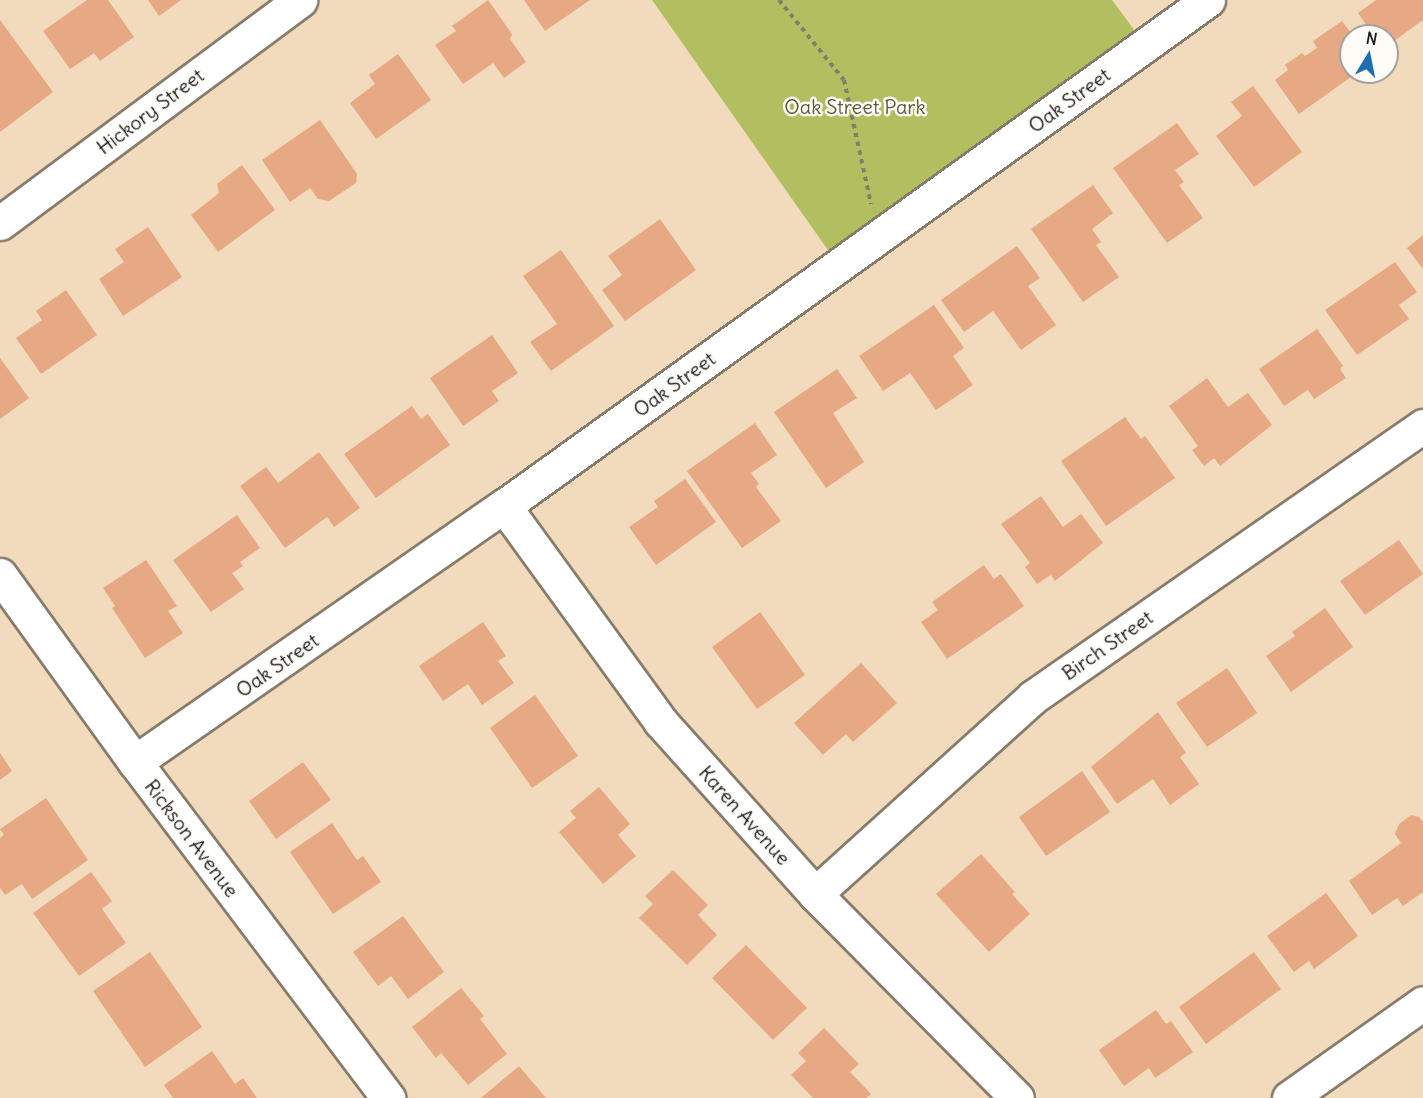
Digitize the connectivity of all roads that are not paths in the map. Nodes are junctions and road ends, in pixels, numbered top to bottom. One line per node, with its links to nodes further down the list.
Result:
1 (300, 0): 3 (street, Hickory Street)
2 (1208, 0): 5 (street, Oak Street)
3 (0, 223)
4 (1423, 426): 8 (street, Birch Street)
5 (504, 506): 7 (street, Oak Street); 8 (street, Karen Avenue)
6 (0, 574): 7 (street, Rickson Avenue)
7 (135, 762): 10 (street, Rickson Avenue)
8 (815, 894): 11 (street, Karen Avenue)
9 (1423, 1003): 12 (street)
10 (388, 1098)
11 (1017, 1098)
12 (1289, 1098)

